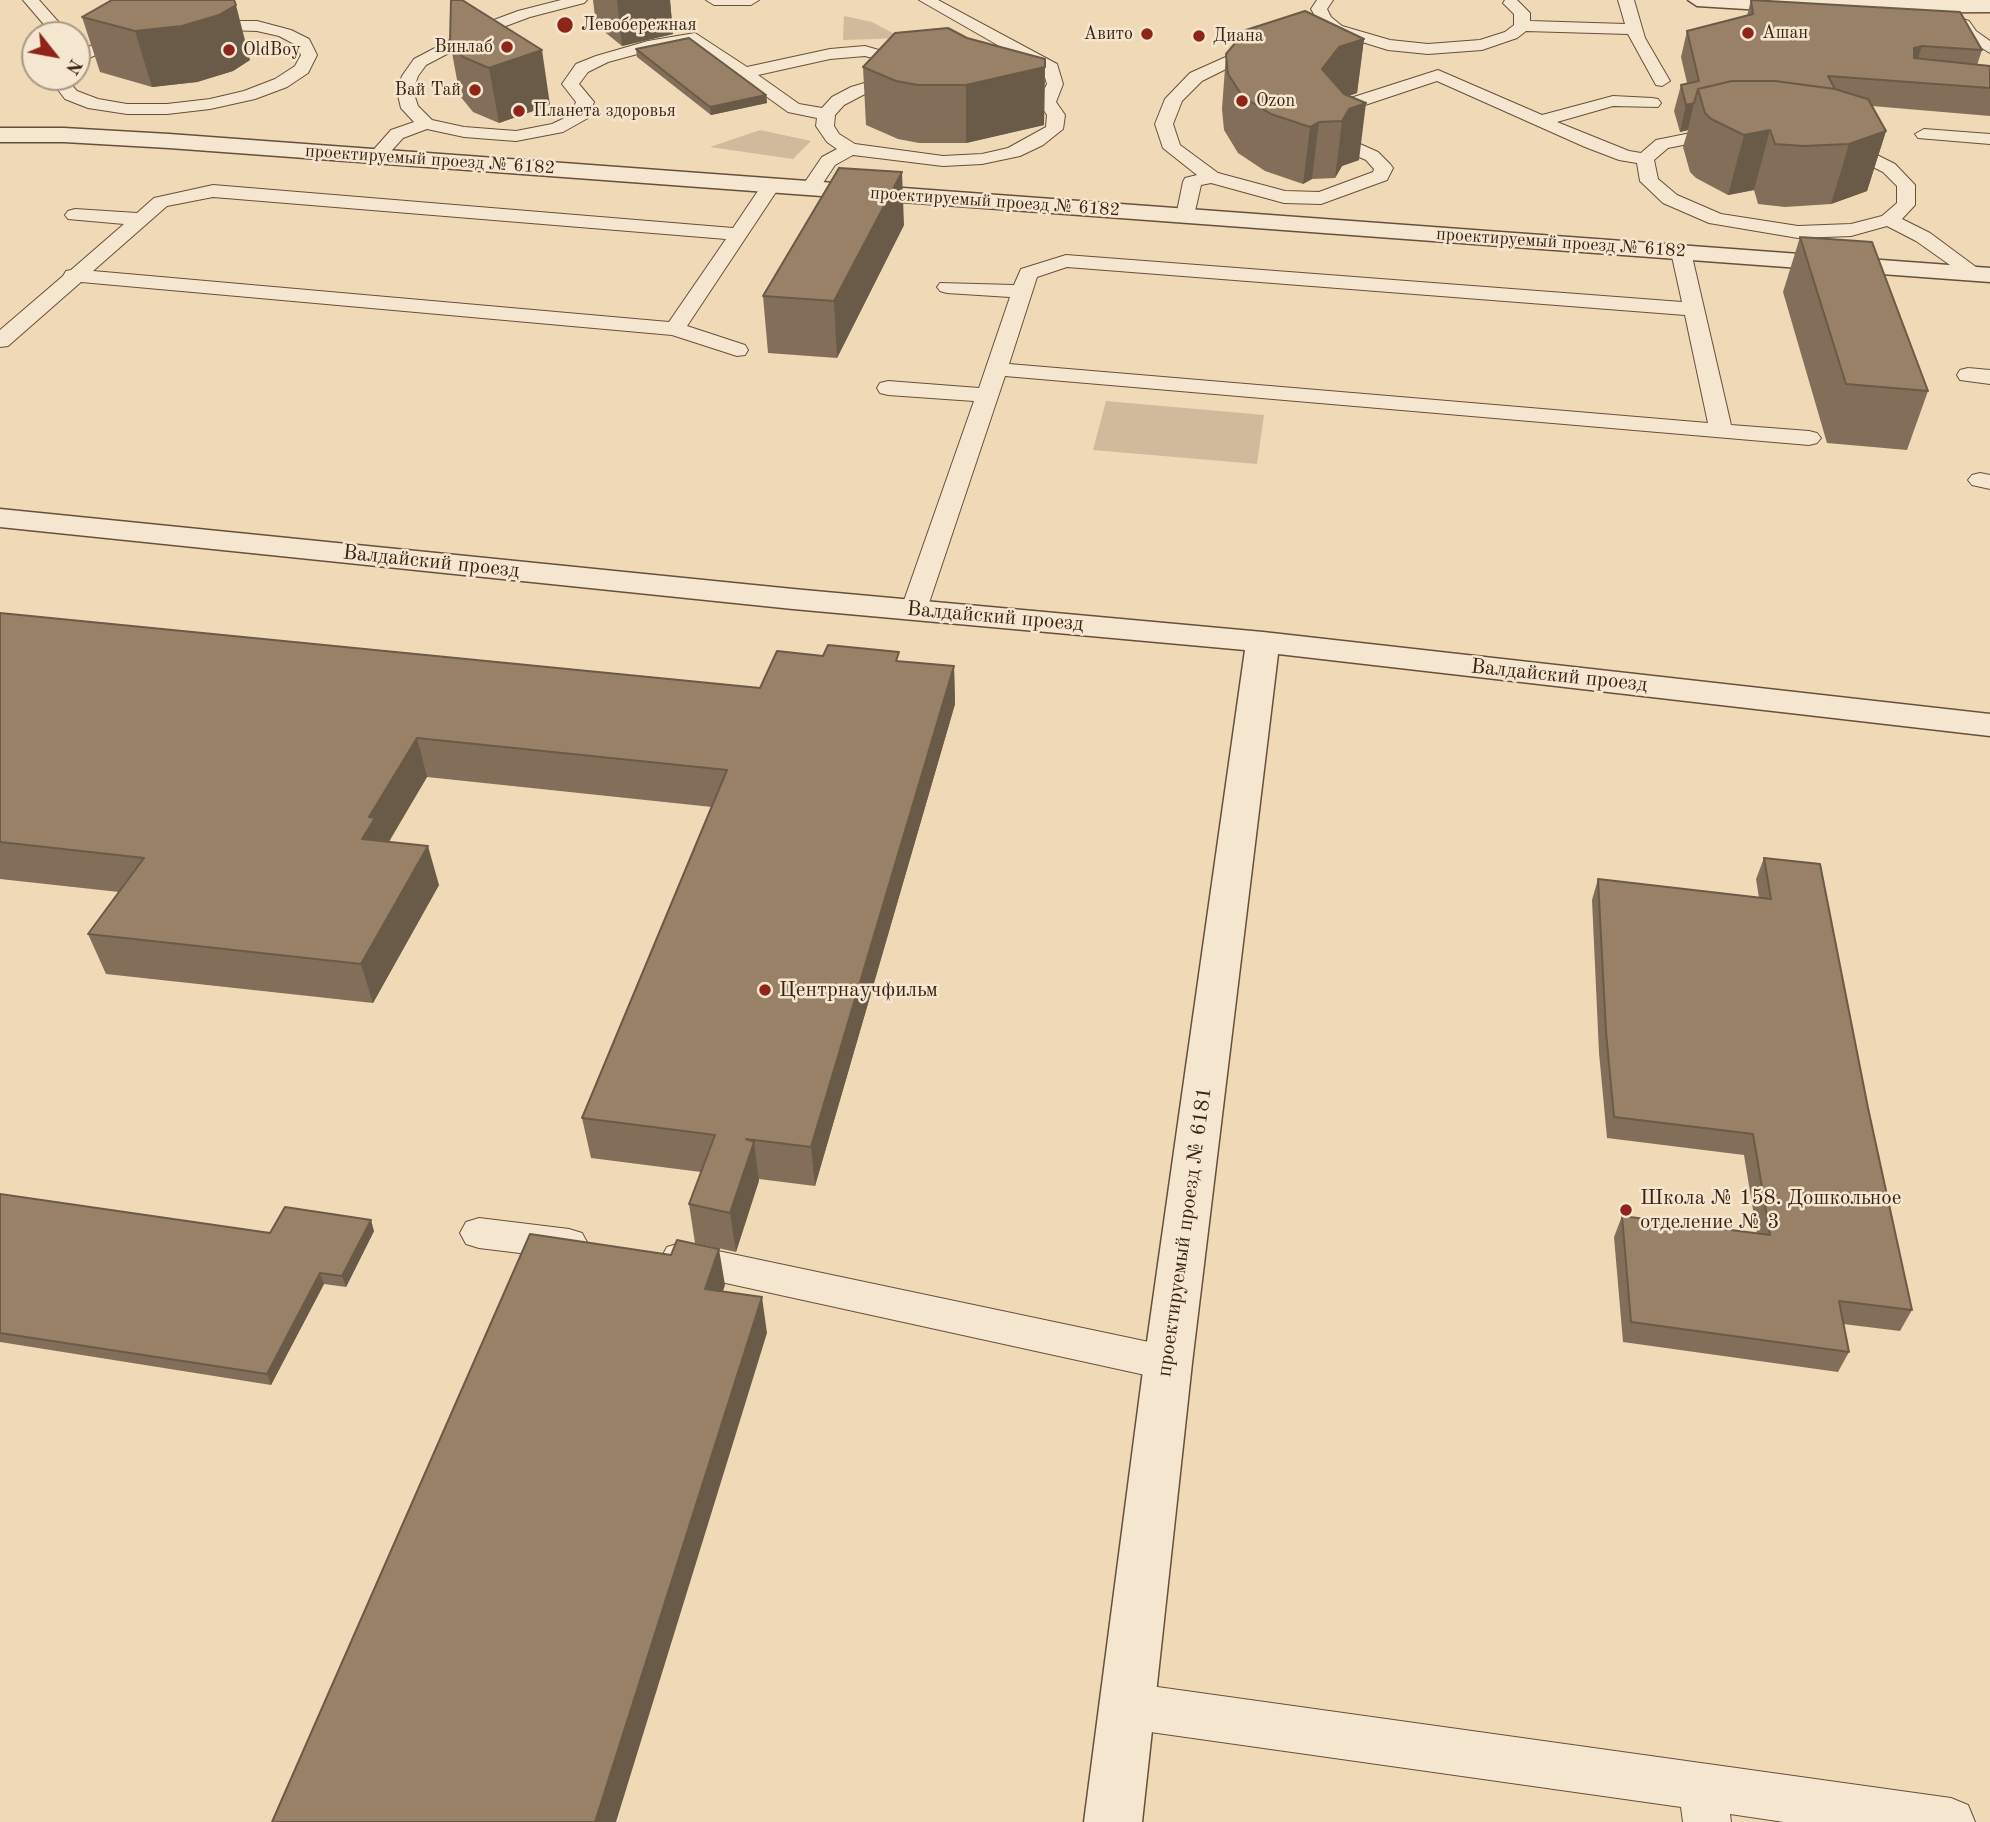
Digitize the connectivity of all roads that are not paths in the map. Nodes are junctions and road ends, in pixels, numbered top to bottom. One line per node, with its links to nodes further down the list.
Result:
1 (31, 0): 13 (lane)
2 (579, 0): 33 (lane)
3 (714, 0): 4 (lane)
4 (751, 0)
5 (927, 0): 28 (lane)
6 (1325, 0): 17 (lane)
7 (1626, 0): 18 (lane)
8 (1697, 0): 12 (street)
9 (1762, 0): 12 (street)
10 (1511, 3): 15 (lane)
11 (1990, 6): 12 (street)
12 (1811, 7)
13 (50, 21)
14 (1963, 24): 22 (lane)
15 (1522, 26): 17 (lane); 18 (lane)
16 (182, 27): 30 (lane)
17 (1336, 29): 20 (lane)
18 (1634, 29): 26 (lane)
19 (156, 31): 23 (lane)
20 (1311, 36)
21 (1286, 43): 43 (lane)
22 (1990, 48)
23 (91, 50)
24 (876, 54): 25 (lane)
25 (744, 73): 31 (lane); 33 (lane)
26 (1662, 81)
27 (68, 91): 30 (lane)
28 (1047, 102): 31 (lane); 40 (lane)
29 (1652, 103): 32 (lane)
30 (209, 104): 39 (lane)
31 (826, 114): 40 (lane)
32 (1540, 121): 42 (lane); 43 (lane)
33 (426, 124): 41 (lane)
34 (1745, 131): 42 (lane)
35 (1924, 134): 37 (lane)
36 (0, 135): 39 (street, проектируемый проезд № 6182)
37 (1990, 139)
38 (1820, 140): 49 (lane)
39 (169, 141): 41 (street, проектируемый проезд № 6182)
40 (850, 149): 45 (lane)
41 (377, 156): 44 (street, проектируемый проезд № 6182)
42 (1645, 159): 49 (lane)
43 (1211, 177): 47 (lane)
44 (771, 186): 45 (street, проектируемый проезд № 6182); 50 (lane)
45 (810, 188): 47 (street, проектируемый проезд № 6182)
46 (75, 215): 48 (lane)
47 (1186, 216): 51 (street, проектируемый проезд № 6182)
48 (142, 219): 50 (lane); 53 (lane)
49 (1889, 220): 52 (lane)
50 (740, 234): 59 (lane)
51 (1681, 252): 52 (street, проектируемый проезд № 6182); 56 (lane)
52 (1982, 274)
53 (73, 275): 58 (lane); 59 (lane)
54 (947, 287): 55 (lane)
55 (1022, 292): 56 (lane); 62 (lane)
56 (1692, 309): 65 (lane)
57 (0, 316): 58 (lane)
58 (27, 318): 60 (lane)
59 (675, 329): 61 (lane)
60 (0, 341)
61 (737, 349)
62 (996, 369): 64 (lane); 65 (lane)
63 (888, 387): 64 (lane)
64 (987, 395): 68 (lane)
65 (1721, 429): 66 (lane)
66 (1809, 438)
67 (0, 518): 68 (street, Валдайский проезд)
68 (914, 610): 69 (street, Валдайский проезд)
69 (1263, 642): 70 (street, Валдайский проезд); 74 (street, проектируемый проезд № 6181)
70 (1990, 725)
71 (480, 1233): 72 (lane)
72 (603, 1248)
73 (645, 1253): 74 (lane)
74 (1168, 1363): 75 (street, проектируемый проезд № 6181)
75 (1129, 1706): 76 (lane); 77 (street, проектируемый проезд № 6181)
76 (1704, 1804): 78 (lane)
77 (1113, 1822)
78 (1951, 1822)

